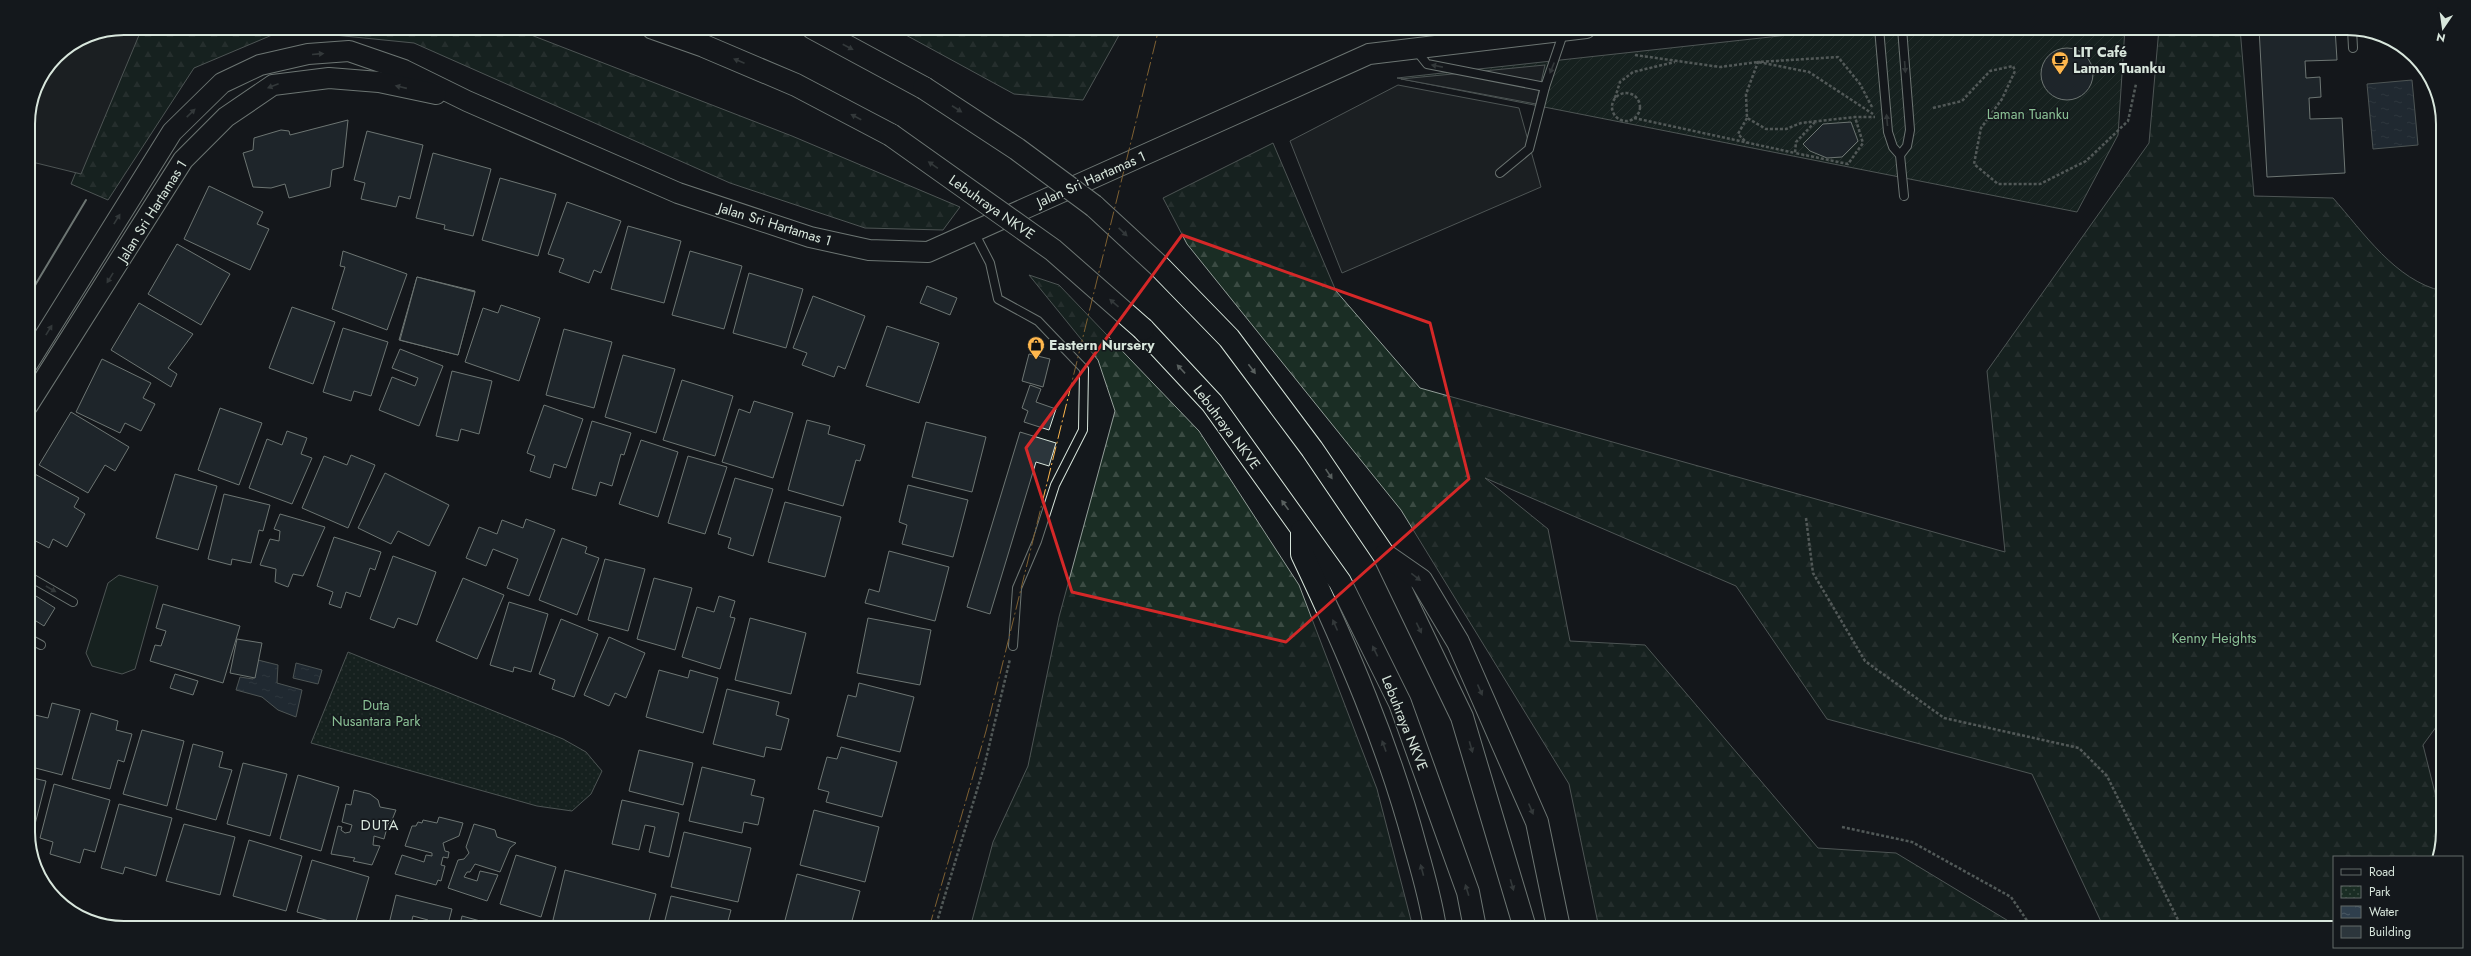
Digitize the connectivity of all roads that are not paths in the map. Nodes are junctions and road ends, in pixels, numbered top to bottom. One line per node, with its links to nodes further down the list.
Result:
1 (673, 35): 18 (highway, Lebuhraya NKVE, one-way to 1, bridge)
2 (826, 35): 19 (highway, one-way to 19, bridge)
3 (1531, 35): 9 (street, Jalan Sri Hartamas 1)
4 (1563, 35): 10 (lane, one-way to 10)
5 (1880, 35): 12 (lane, one-way to 5)
6 (1903, 35): 12 (lane, one-way to 12)
7 (2352, 35): 8 (lane)
8 (2353, 48)
9 (1415, 49): 10 (lane, one-way to 9); 15 (street, Jalan Sri Hartamas 1)
10 (1544, 87): 13 (lane)
11 (467, 101): 15 (street, Jalan Sri Hartamas 1); 16 (street, Jalan Sri Hartamas 1, one-way to 11); 17 (street, Jalan Sri Hartamas 1, one-way to 17)
12 (1900, 155): 14 (lane)
13 (1500, 173)
14 (1904, 196)
15 (974, 232): 24 (lane)
16 (35, 352)
17 (35, 394)
18 (1302, 529): 25 (highway, one-way to 18); 26 (highway, Lebuhraya NKVE, one-way to 18)
19 (1384, 555): 27 (highway, one-way to 27); 28 (highway, one-way to 28)
20 (35, 580): 21 (lane, one-way to 21)
21 (73, 602)
22 (35, 642): 23 (lane)
23 (41, 645)
24 (1013, 646)
25 (1434, 918)
26 (1474, 921)
27 (1522, 921)
28 (1558, 921)

